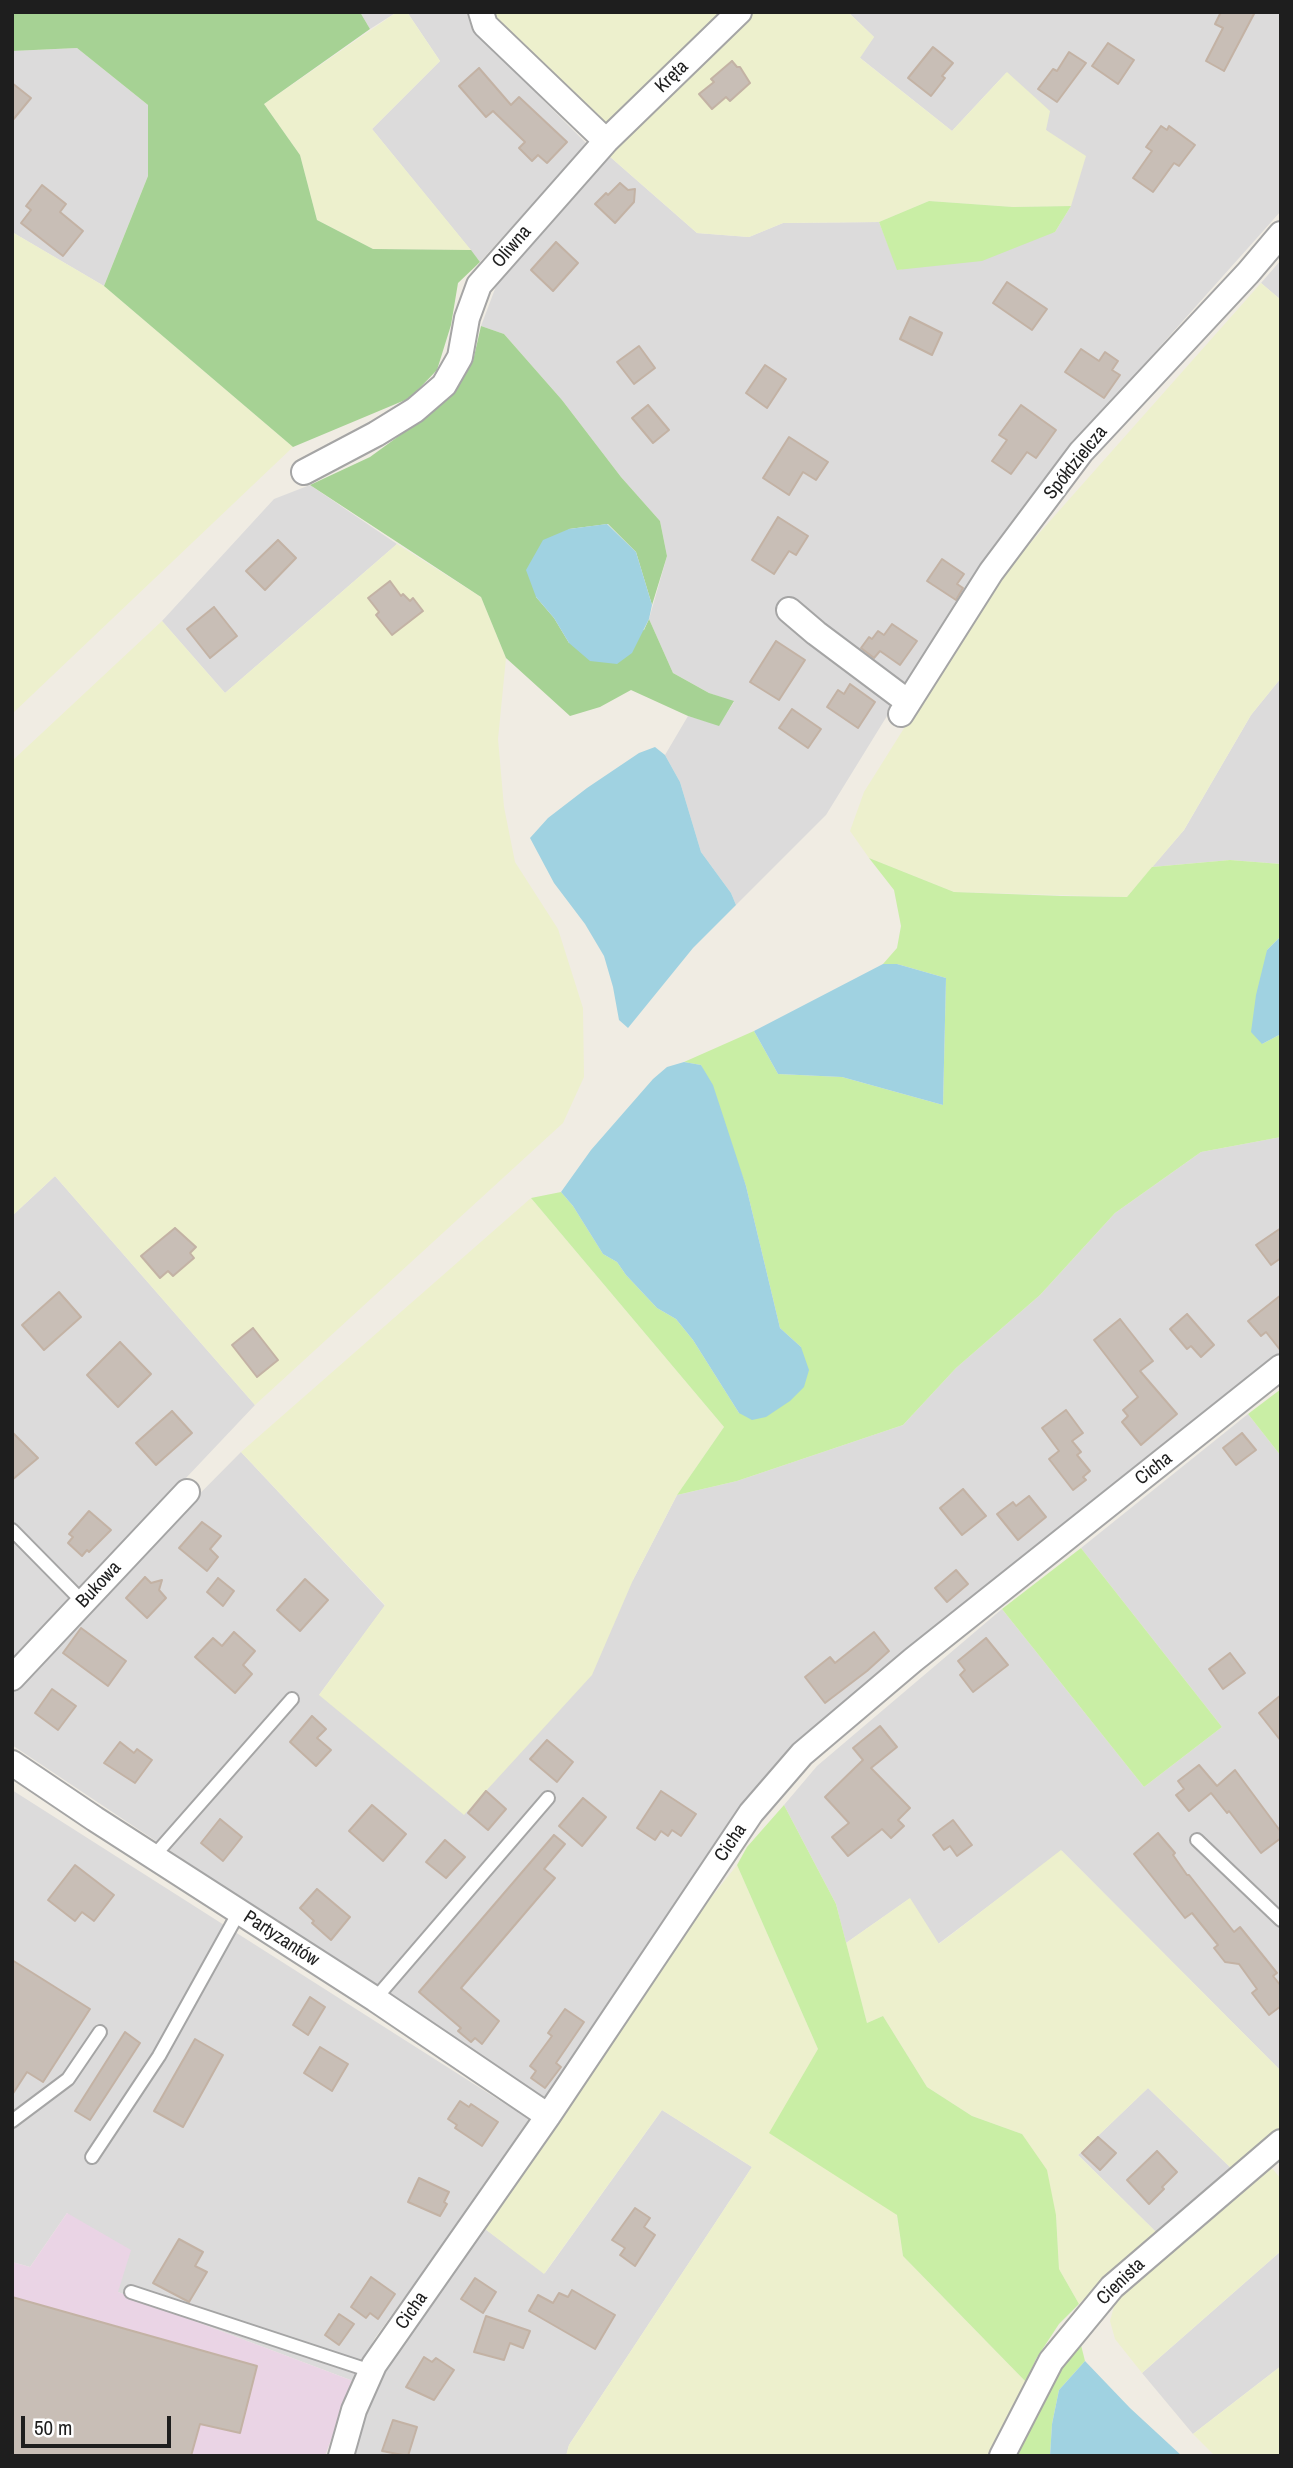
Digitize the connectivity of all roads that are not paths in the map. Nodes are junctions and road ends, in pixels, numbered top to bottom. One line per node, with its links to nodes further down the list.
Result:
1 (481, 12): 3 (street)
2 (739, 12): 3 (street, Kręta)
3 (606, 141): 5 (street, Oliwna)
4 (1281, 234): 6 (street, Spółdzielcza)
5 (304, 472)
6 (789, 610)
7 (1281, 1367): 21 (street, Cicha)
8 (187, 1492): 10 (street, Bukowa)
9 (12, 1530): 10 (lane)
10 (83, 1602): 11 (street, Bukowa)
11 (12, 1678)
12 (292, 1699): 16 (lane)
13 (12, 1763): 16 (street, Partyzantów)
14 (548, 1798): 19 (lane)
15 (1198, 1840): 18 (lane)
16 (153, 1857): 17 (street, Partyzantów)
17 (239, 1912): 19 (street, Partyzantów); 24 (lane)
18 (1281, 1920)
19 (375, 1999): 21 (street, Partyzantów)
20 (100, 2032): 22 (lane)
21 (548, 2116): 26 (street, Cicha)
22 (12, 2121)
23 (1281, 2142): 28 (street, Cienista)
24 (92, 2157)
25 (131, 2292): 26 (lane)
26 (371, 2371): 27 (street, Cicha)
27 (341, 2456)
28 (1002, 2456)

